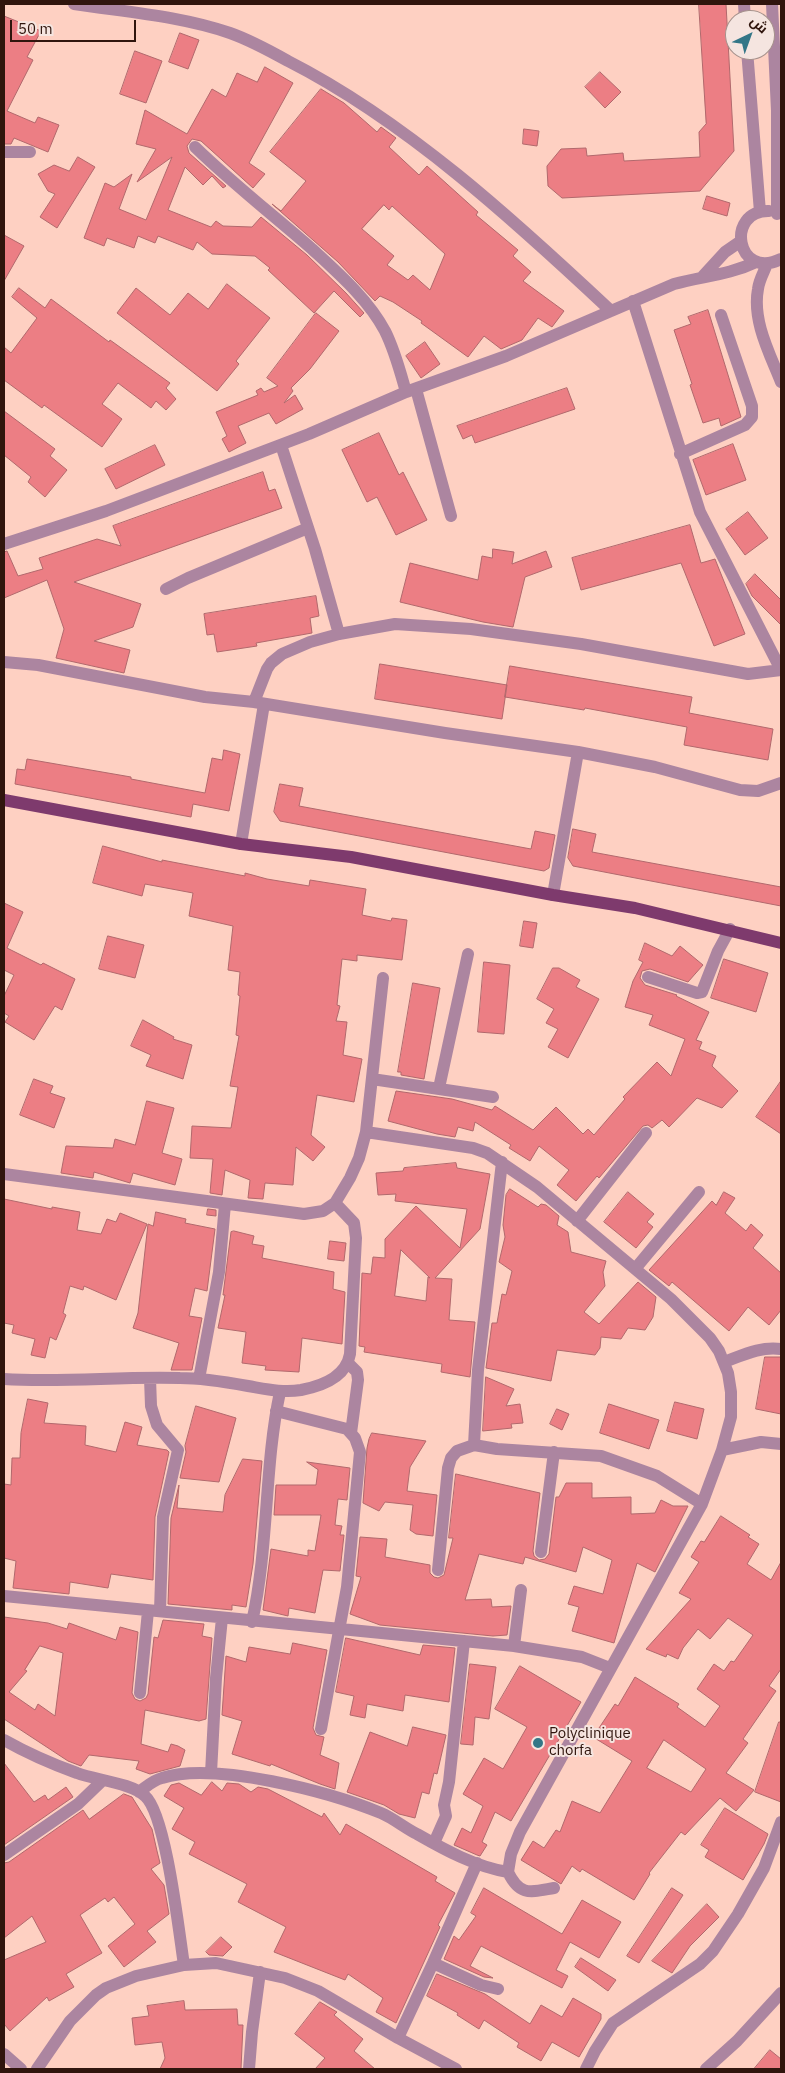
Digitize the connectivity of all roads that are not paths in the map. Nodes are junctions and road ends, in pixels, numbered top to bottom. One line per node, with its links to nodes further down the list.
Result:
1 (74, 4): 14 (street)
2 (772, 4): 8 (street)
3 (748, 60): 7 (street)
4 (195, 147): 17 (street)
5 (4, 152): 6 (street)
6 (30, 152)
7 (760, 212): 8 (street); 9 (street)
8 (779, 215)
9 (741, 241): 11 (street); 12 (street)
10 (781, 259): 11 (street)
11 (761, 263): 12 (street); 16 (street)
12 (702, 276): 13 (street)
13 (633, 301): 14 (street); 19 (street)
14 (611, 311): 17 (street)
15 (721, 315): 19 (street)
16 (781, 382)
17 (411, 391): 18 (street); 20 (street)
18 (281, 445): 21 (street); 22 (street)
19 (680, 454): 26 (street)
20 (451, 516)
21 (308, 528): 23 (street); 24 (street)
22 (4, 544)
23 (166, 589)
24 (339, 634): 26 (street); 27 (street)
25 (4, 662): 27 (street)
26 (781, 670)
27 (259, 703): 28 (street); 31 (street)
28 (578, 752): 29 (street); 32 (street)
29 (781, 783)
30 (5, 803): 31 (main road)
31 (241, 844): 32 (main road)
32 (552, 895): 33 (main road)
33 (730, 929): 34 (main road); 36 (street)
34 (781, 943)
35 (468, 954): 39 (street)
36 (648, 977)
37 (383, 978): 38 (street)
38 (372, 1079): 39 (street); 41 (street)
39 (439, 1088): 40 (street)
40 (493, 1097)
41 (366, 1132): 43 (street); 46 (street)
42 (646, 1133): 48 (street)
43 (502, 1162): 48 (street); 60 (street)
44 (4, 1174): 47 (street)
45 (699, 1192): 49 (street)
46 (335, 1203): 47 (street); 52 (street)
47 (225, 1204): 55 (street)
48 (577, 1221): 49 (street)
49 (635, 1268): 51 (street)
50 (781, 1350): 51 (street)
51 (724, 1362): 61 (street)
52 (348, 1363): 56 (street); 58 (street)
53 (150, 1378): 54 (street); 55 (street); 68 (street)
54 (4, 1379)
55 (199, 1379): 56 (street)
56 (280, 1392): 57 (street)
57 (276, 1411): 58 (street); 70 (street)
58 (351, 1433): 71 (street)
59 (781, 1444): 61 (street)
60 (474, 1445): 62 (street); 65 (street)
61 (722, 1450): 63 (street)
62 (554, 1452): 63 (street); 64 (street)
63 (702, 1504): 74 (street)
64 (541, 1552)
65 (438, 1570)
66 (521, 1590): 73 (street)
67 (4, 1596): 68 (street)
68 (154, 1611): 69 (street); 75 (street)
69 (222, 1618): 70 (street); 78 (street)
70 (252, 1622): 71 (street)
71 (340, 1630): 72 (street); 76 (street)
72 (464, 1641): 73 (street); 82 (street)
73 (514, 1646): 74 (street)
74 (610, 1668): 85 (street)
75 (140, 1693)
76 (321, 1729)
77 (4, 1740): 79 (street)
78 (211, 1773): 80 (street); 82 (street)
79 (102, 1781): 80 (street); 83 (street)
80 (139, 1792): 88 (street)
81 (781, 1822): 98 (street)
82 (434, 1843): 84 (street)
83 (4, 1855)
84 (477, 1863): 85 (street); 87 (street)
85 (508, 1872): 86 (street)
86 (554, 1888)
87 (433, 1963): 90 (street); 92 (street)
88 (184, 1965): 89 (street); 95 (street)
89 (260, 1972): 92 (street); 96 (street)
90 (498, 1989)
91 (781, 1993): 99 (street)
92 (398, 2038): 97 (street)
93 (4, 2054): 94 (street)
94 (22, 2069)
95 (37, 2069)
96 (248, 2069)
97 (456, 2069)
98 (586, 2069)
99 (706, 2069)

